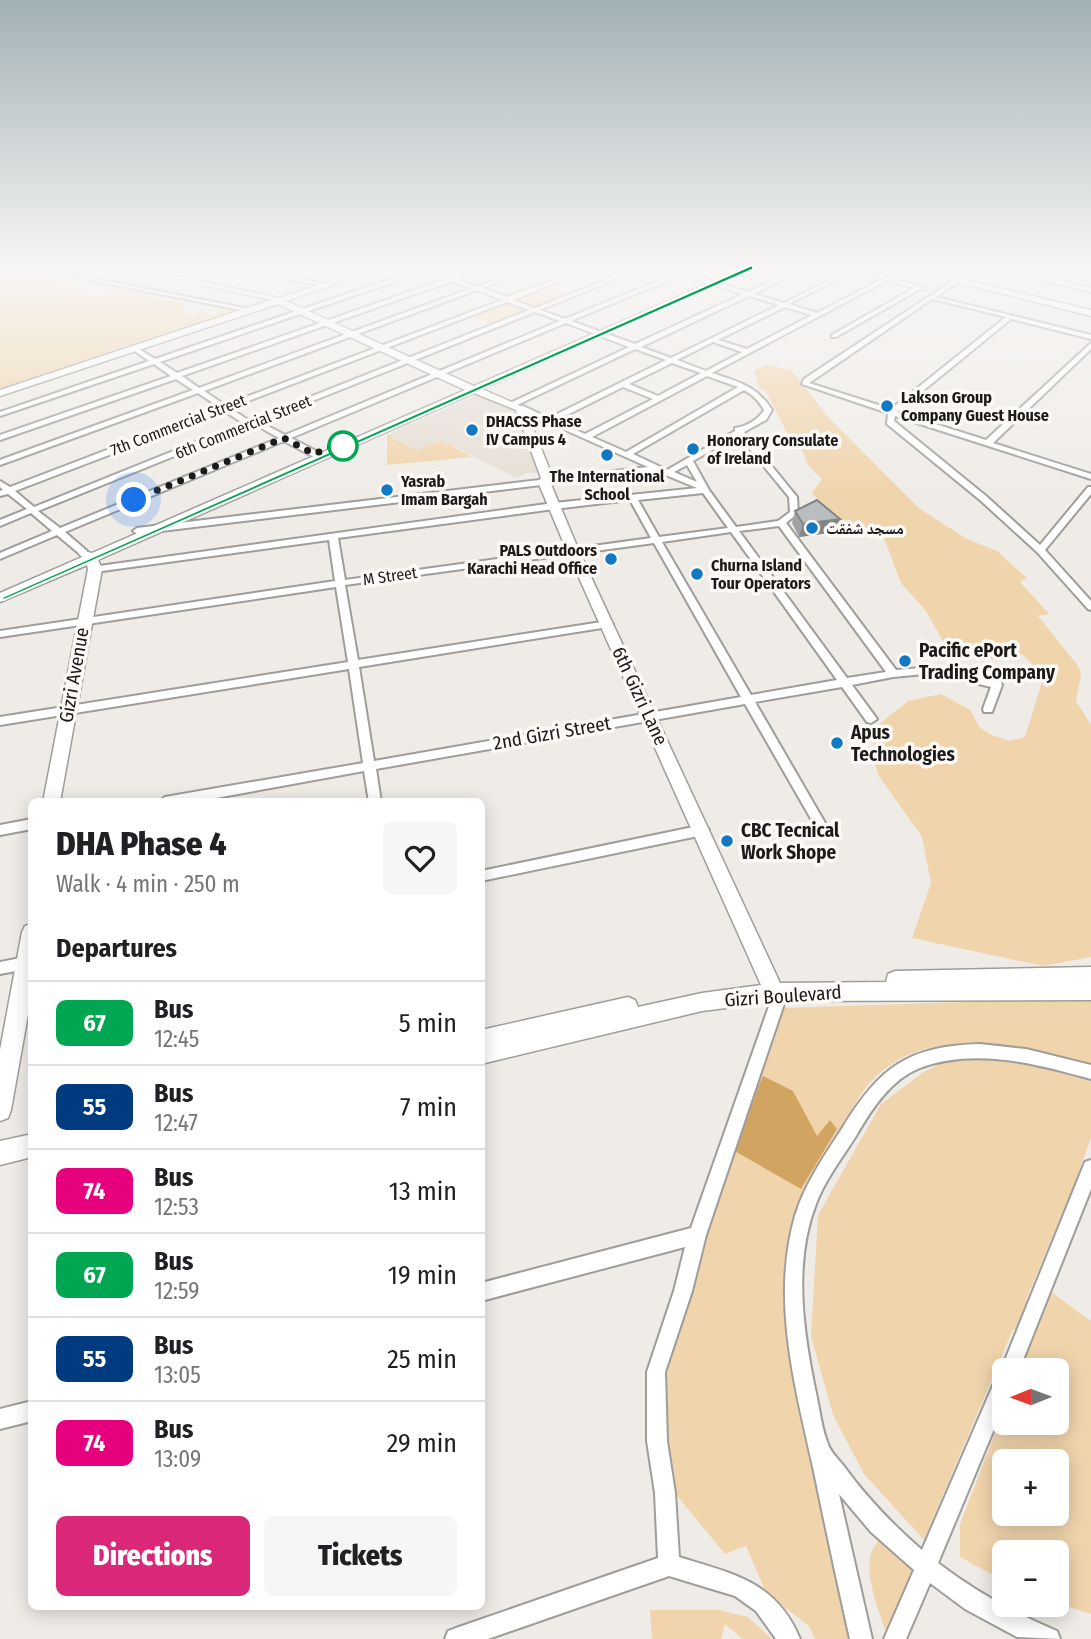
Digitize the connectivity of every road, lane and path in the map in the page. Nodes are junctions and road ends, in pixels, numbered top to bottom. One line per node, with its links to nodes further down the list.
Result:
1 (148, 343): 20 (main road)
2 (209, 343): 24 (street)
3 (269, 343): 27 (street)
4 (327, 343): 32 (street)
5 (374, 343): 18 (main road)
6 (391, 343): 18 (street, 7th Commercial Street)
7 (450, 343): 22 (street, 6th Commercial Street)
8 (512, 343): 25 (street)
9 (571, 343): 31 (main road)
10 (624, 343): 19 (street)
11 (642, 343): 19 (street)
12 (705, 343): 23 (street)
13 (723, 343): 21 (street)
14 (765, 343): 21 (street)
15 (862, 343): 29 (street)
16 (977, 343): 37 (street)
17 (1091, 345): 45 (street)
18 (382, 347): 22 (main road); 36 (street, 7th Commercial Street)
19 (634, 347): 23 (street); 35 (street)
20 (134, 348): 24 (street); 33 (main road)
21 (749, 352): 26 (street)
22 (410, 360): 25 (main road); 40 (street, 6th Commercial Street)
23 (669, 360): 26 (street); 28 (street)
24 (154, 362): 27 (street); 38 (street)
25 (440, 374): 31 (main road); 44 (street)
26 (705, 374): 30 (street); 34 (street)
27 (176, 376): 32 (street); 43 (street)
28 (622, 384): 34 (street); 39 (street)
29 (805, 384): 37 (street)
30 (744, 387): 41 (street); 47 (street)
31 (469, 388): 35 (main road); 46 (main road); 63 (main road)
32 (198, 391): 36 (street); 49 (street)
33 (0, 393)
34 (658, 398): 42 (street)
35 (516, 406): 39 (street); 54 (main road, 6th Gizri Lane)
36 (224, 407): 40 (street); 56 (street, 7th Commercial Street)
37 (892, 412): 45 (street); 69 (street)
38 (0, 414)
39 (549, 421): 42 (street)
40 (255, 422): 44 (street); 60 (street, 6th Commercial Street)
41 (738, 430): 48 (street); 62 (street)
42 (585, 437): 47 (street)
43 (0, 438)
44 (284, 438): 46 (street); 66 (street)
45 (989, 443): 52 (street)
46 (314, 454): 65 (main road)
47 (626, 455): 50 (street)
48 (688, 460): 51 (street); 55 (street)
49 (0, 463)
50 (657, 468): 51 (street); 54 (street)
51 (667, 473): 55 (street)
52 (1091, 477)
53 (0, 482): 56 (street)
54 (544, 482): 59 (main road, 6th Gizri Lane); 63 (street)
55 (705, 489): 58 (street); 64 (street)
56 (5, 492): 60 (street)
57 (1089, 494): 69 (street)
58 (632, 497): 59 (street); 68 (street)
59 (554, 506): 67 (street); 70 (main road, 6th Gizri Lane)
60 (33, 510): 61 (street, 6th Commercial Street); 66 (street)
61 (0, 523)
62 (781, 523): 64 (street, M Street); 81 (street)
63 (153, 530): 65 (street); 72 (main road)
64 (734, 530): 68 (street, M Street); 82 (street)
65 (136, 531): 72 (main road)
66 (58, 532): 71 (street); 72 (street)
67 (333, 536): 72 (street); 73 (street)
68 (657, 539): 70 (street, M Street); 83 (street)
69 (1040, 550): 76 (street)
70 (573, 551): 73 (street, M Street); 78 (main road, 6th Gizri Lane)
71 (0, 556)
72 (90, 560): 74 (main road); 75 (main road); 77 (main road, Gizri Avenue)
73 (341, 583): 77 (street, M Street); 80 (street)
74 (0, 590)
75 (0, 598)
76 (1091, 607)
77 (83, 622): 79 (street, M Street); 85 (main road, Gizri Avenue)
78 (608, 624): 80 (street); 86 (main road, 6th Gizri Lane)
79 (0, 634)
80 (356, 666): 85 (street); 89 (street)
81 (893, 674): 82 (street, 2nd Gizri Street); 84 (street, 2nd Gizri Street)
82 (844, 681): 83 (street, 2nd Gizri Street); 87 (street)
83 (748, 698): 86 (street, 2nd Gizri Street); 96 (street)
84 (988, 709)
85 (67, 710): 88 (street); 90 (main road, Gizri Avenue)
86 (649, 716): 89 (street, 2nd Gizri Street); 95 (main road, 6th Gizri Lane)
87 (871, 719)
88 (0, 721)
89 (369, 766): 91 (street, 2nd Gizri Street); 92 (street)
90 (52, 798)
91 (188, 798)
92 (374, 798)
93 (28, 825): 94 (street)
94 (0, 830)
95 (703, 830): 97 (street); 102 (main road, 6th Gizri Lane)
96 (827, 835)
97 (485, 875)
98 (28, 962): 100 (street)
99 (28, 967): 107 (main road)
100 (0, 968)
101 (1091, 976): 102 (main road, Gizri Boulevard)
102 (776, 987): 103 (main road, Gizri Boulevard); 104 (main road, Gizri Boulevard); 105 (main road, Gizri Boulevard); 113 (street)
103 (1091, 991)
104 (485, 1039)
105 (485, 1053)
106 (1091, 1072): 119 (street)
107 (0, 1110)
108 (28, 1146): 109 (main road)
109 (0, 1153)
110 (28, 1159): 111 (main road)
111 (0, 1165)
112 (1091, 1168): 115 (street)
113 (698, 1235): 114 (street); 120 (street)
114 (485, 1291)
115 (1015, 1358)
116 (28, 1412): 118 (street)
117 (992, 1412): 121 (street)
118 (0, 1419)
119 (819, 1449): 121 (street); 124 (street)
120 (669, 1565): 122 (street); 123 (street)
121 (928, 1567): 125 (street); 126 (street)
122 (456, 1639)
123 (789, 1639)
124 (861, 1639)
125 (895, 1639)
126 (1049, 1639)

